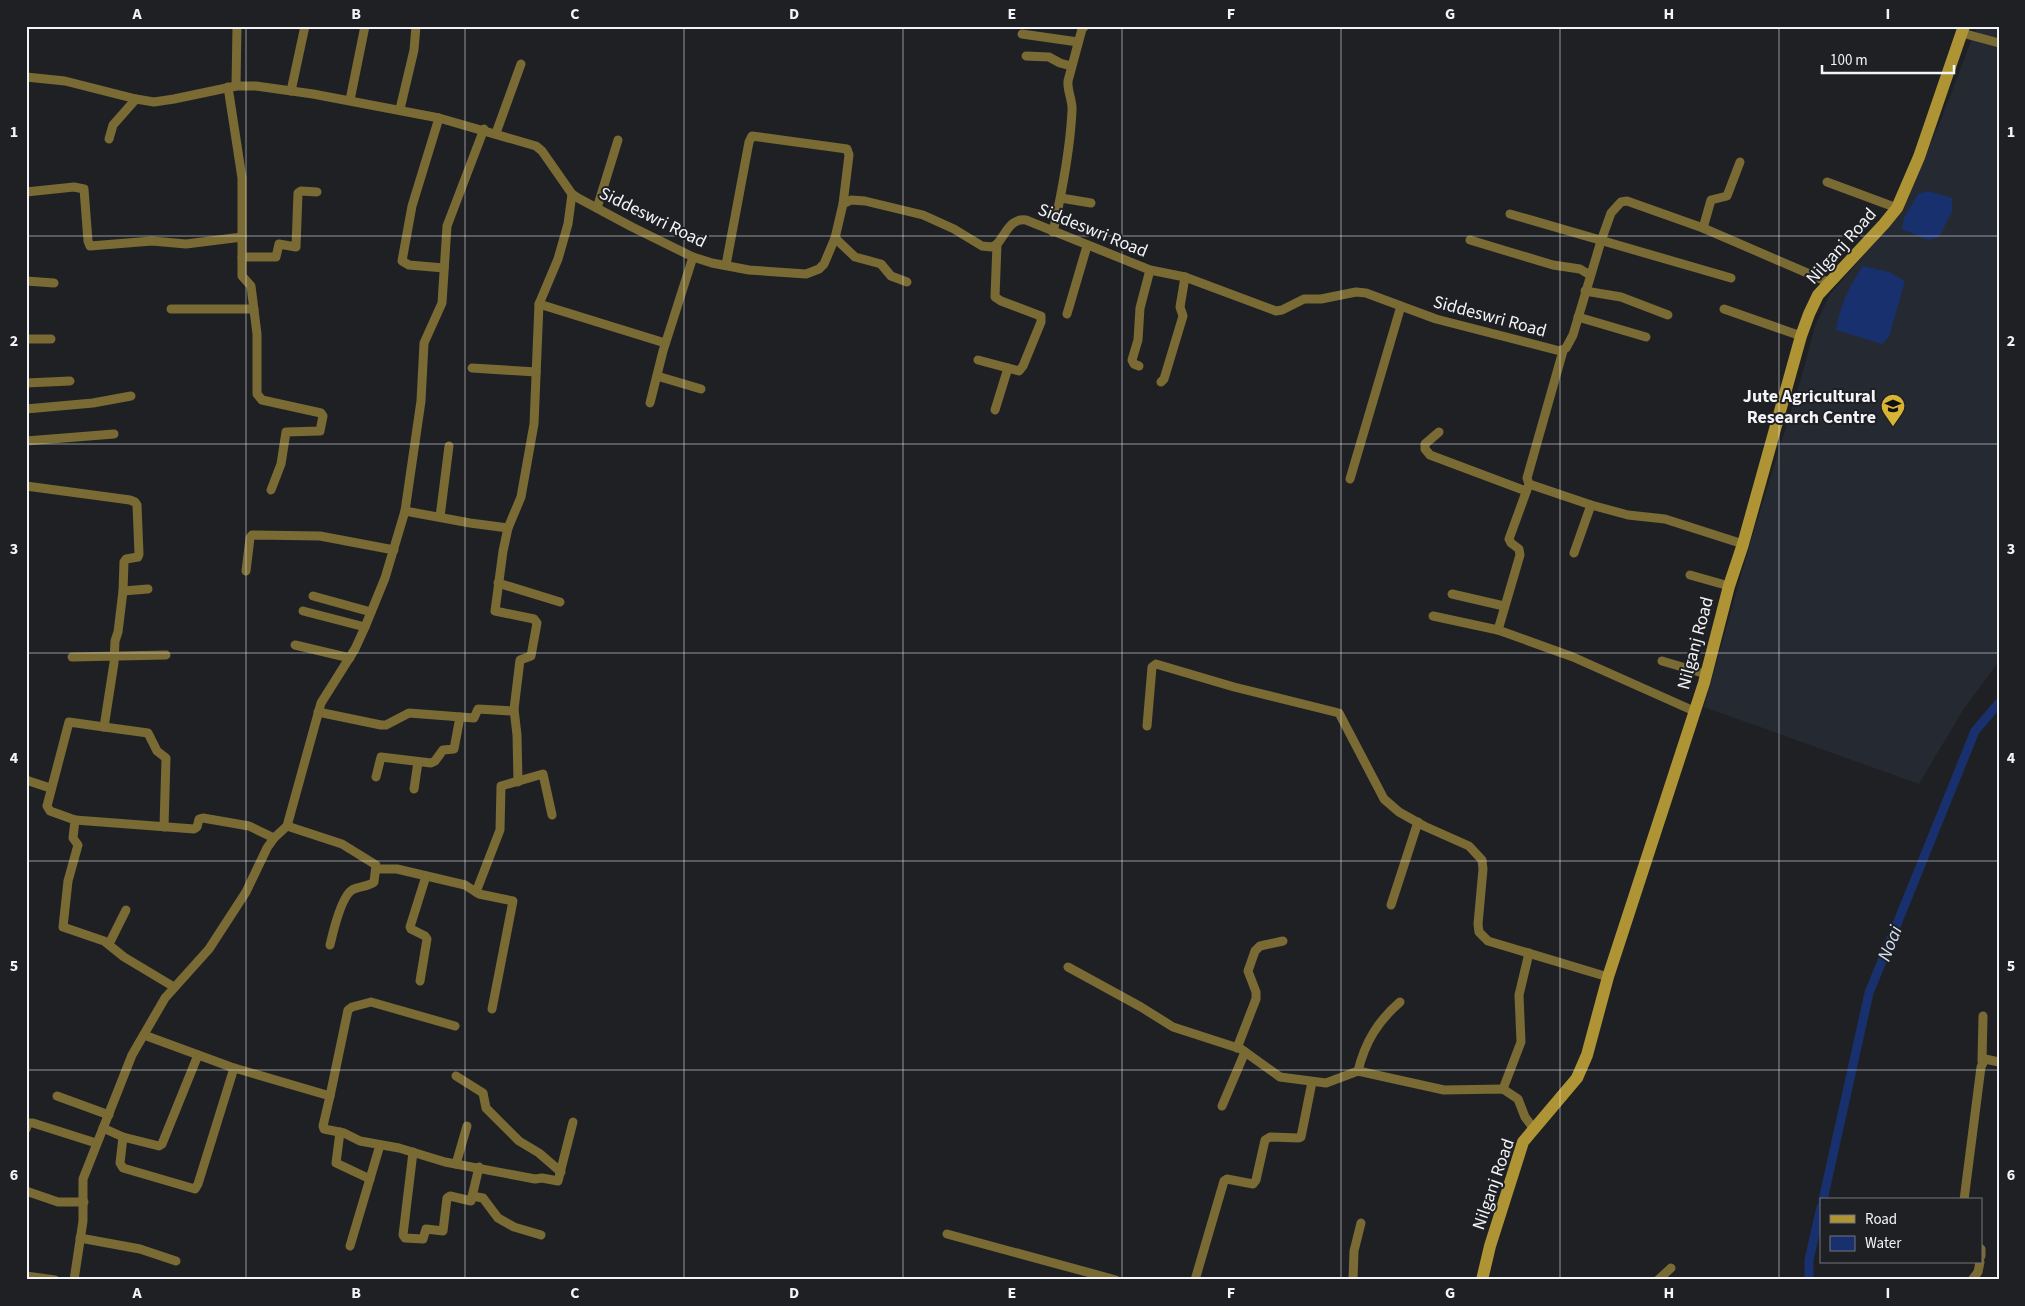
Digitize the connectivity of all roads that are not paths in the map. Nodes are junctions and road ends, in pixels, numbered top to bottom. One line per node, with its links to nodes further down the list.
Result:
1 (237, 26): 14 (street)
2 (305, 26): 15 (street)
3 (365, 26): 17 (street)
4 (416, 26): 18 (street)
5 (1085, 26): 8 (street)
6 (1963, 30): 9 (street); 33 (street, Nilganj Road)
7 (1022, 34): 8 (street)
8 (1078, 42): 12 (street)
9 (1999, 43)
10 (1026, 56): 12 (street)
11 (522, 64): 21 (street)
12 (1072, 66): 29 (street)
13 (26, 77): 16 (street, Siddeswri Road)
14 (232, 87): 15 (street, Siddeswri Road); 16 (street, Siddeswri Road); 37 (street)
15 (291, 91): 17 (street, Siddeswri Road)
16 (136, 100): 22 (street)
17 (350, 100): 18 (street, Siddeswri Road)
18 (400, 109): 19 (street, Siddeswri Road)
19 (439, 118): 20 (street, Siddeswri Road); 46 (street)
20 (484, 129): 21 (street, Siddeswri Road); 46 (street)
21 (496, 133): 28 (street, Siddeswri Road)
22 (109, 139)
23 (618, 140): 32 (street)
24 (1740, 162): 35 (street)
25 (1826, 182): 33 (street)
26 (26, 192): 37 (street)
27 (317, 192): 43 (street)
28 (572, 194): 32 (street, Siddeswri Road); 56 (street)
29 (1061, 198): 30 (street); 36 (street)
30 (1091, 203)
31 (843, 204): 38 (street, Siddeswri Road); 41 (street); 45 (street, Siddeswri Road)
32 (597, 208): 44 (street, Siddeswri Road)
33 (1897, 208): 54 (street, Nilganj Road)
34 (1510, 214): 40 (street)
35 (1703, 228): 40 (street, Siddeswri Road); 54 (street, Siddeswri Road)
36 (1052, 232): 41 (street, Siddeswri Road); 42 (street, Siddeswri Road)
37 (242, 237): 43 (street)
38 (835, 238): 45 (street, Siddeswri Road); 53 (street)
39 (1470, 240): 48 (street)
40 (1601, 241): 48 (street, Siddeswri Road); 50 (street)
41 (998, 244): 73 (street)
42 (1087, 246): 47 (street, Siddeswri Road); 61 (street)
43 (242, 257): 59 (street)
44 (693, 257): 45 (street, Siddeswri Road); 68 (street)
45 (726, 265)
46 (444, 268): 93 (street)
47 (1150, 270): 49 (street, Siddeswri Road); 71 (street)
48 (1590, 275): 55 (street, Siddeswri Road)
49 (1185, 277): 57 (street, Siddeswri Road); 77 (street)
50 (1731, 278)
51 (26, 281): 52 (street)
52 (54, 282)
53 (907, 282)
54 (1828, 282): 64 (street, Nilganj Road)
55 (1585, 291): 62 (street); 63 (street, Siddeswri Road)
56 (538, 304): 68 (street); 74 (street)
57 (1401, 306): 69 (street, Siddeswri Road); 88 (street)
58 (171, 309): 59 (street)
59 (254, 309): 91 (street)
60 (1724, 309): 64 (street)
61 (1067, 314)
62 (1668, 314)
63 (1578, 318): 65 (street); 69 (street, Siddeswri Road)
64 (1801, 336): 96 (street, Nilganj Road)
65 (1646, 337)
66 (26, 339): 67 (street)
67 (51, 339)
68 (666, 343): 75 (street)
69 (1562, 351): 90 (street, Siddeswri Road)
70 (978, 360): 73 (street)
71 (1140, 366)
72 (472, 368): 74 (street)
73 (1008, 368): 83 (street)
74 (536, 372): 95 (street)
75 (657, 376): 79 (street); 81 (street)
76 (70, 380): 78 (street)
77 (1161, 382)
78 (26, 383)
79 (701, 389)
80 (131, 396): 82 (street)
81 (650, 403)
82 (26, 409)
83 (995, 410)
84 (1439, 432): 90 (street)
85 (114, 434): 86 (street)
86 (26, 441)
87 (449, 446): 94 (street)
88 (1350, 479)
89 (26, 486): 104 (street)
90 (1528, 487): 92 (street); 108 (street, Siddeswri Road)
91 (272, 490)
92 (1591, 505): 96 (street); 98 (street)
93 (405, 511): 94 (street); 97 (street)
94 (440, 517): 95 (street)
95 (508, 528): 101 (street)
96 (1743, 544): 102 (street, Nilganj Road)
97 (394, 550): 99 (street); 110 (street)
98 (1574, 553)
99 (246, 571)
100 (1690, 575): 102 (street)
101 (498, 584): 107 (street); 121 (street)
102 (1729, 586): 120 (street, Nilganj Road)
103 (148, 589): 104 (street)
104 (123, 591): 117 (street)
105 (1452, 594): 108 (street)
106 (313, 596): 110 (street)
107 (560, 602)
108 (1504, 606): 113 (street)
109 (303, 611): 112 (street)
110 (371, 612): 112 (street)
111 (1433, 616): 113 (street)
112 (364, 627): 118 (street)
113 (1498, 630): 122 (street)
114 (295, 645): 118 (street)
115 (166, 655): 117 (street)
116 (72, 657): 117 (street)
117 (115, 657): 126 (street)
118 (350, 658): 123 (street)
119 (1662, 661): 120 (street)
120 (1706, 674): 122 (street, Nilganj Road)
121 (514, 709): 124 (street); 130 (street)
122 (1694, 711): 149 (street, Nilganj Road)
123 (318, 712): 124 (street); 136 (street)
124 (460, 717): 127 (street)
125 (1148, 726): 135 (street)
126 (104, 727): 131 (street); 137 (street)
127 (418, 762): 128 (street); 132 (street)
128 (376, 777)
129 (26, 780): 131 (street)
130 (518, 782): 133 (street); 141 (street)
131 (50, 788): 134 (street)
132 (414, 789)
133 (552, 815)
134 (75, 820): 137 (street); 145 (street)
135 (1418, 822): 142 (street); 147 (street)
136 (287, 826): 138 (street); 139 (street)
137 (164, 827): 138 (street)
138 (274, 838): 151 (street)
139 (377, 869): 140 (street); 146 (street)
140 (426, 876): 141 (street); 150 (street)
141 (476, 892): 153 (street)
142 (1391, 905)
143 (126, 910): 145 (street)
144 (1283, 941): 157 (street)
145 (109, 944): 151 (street)
146 (330, 944)
147 (1529, 953): 149 (street); 165 (street)
148 (1068, 967): 157 (street)
149 (1608, 976): 173 (street, Nilganj Road)
150 (420, 981)
151 (174, 987): 156 (street)
152 (1400, 1002): 162 (street)
153 (492, 1009)
154 (1983, 1016): 159 (street)
155 (455, 1026): 167 (street)
156 (144, 1035): 158 (street); 169 (street)
157 (1241, 1050): 164 (street); 168 (street)
158 (198, 1055): 161 (street); 176 (street)
159 (1982, 1061): 160 (street); 186 (street)
160 (1999, 1062)
161 (234, 1068): 167 (street); 176 (street)
162 (1358, 1071): 164 (street); 165 (street)
163 (456, 1076): 182 (street)
164 (1312, 1082): 200 (street)
165 (1503, 1090): 173 (street)
166 (57, 1096): 169 (street)
167 (330, 1096): 175 (street)
168 (1222, 1106)
169 (109, 1115): 172 (street)
170 (574, 1122): 182 (street)
171 (467, 1126): 180 (street)
172 (103, 1128): 176 (street); 177 (street)
173 (1534, 1129): 202 (street, Nilganj Road)
174 (26, 1130): 177 (street)
175 (340, 1132): 178 (street); 183 (street)
176 (124, 1137)
177 (96, 1143): 187 (street)
178 (380, 1145): 179 (street); 183 (street)
179 (413, 1152): 180 (street); 185 (street)
180 (456, 1164): 181 (street)
181 (479, 1168): 182 (street); 185 (street)
182 (561, 1172)
183 (370, 1179): 192 (street)
184 (26, 1190): 187 (street)
185 (472, 1196): 190 (street)
186 (1964, 1198)
187 (84, 1202): 191 (street)
188 (1361, 1223): 201 (street)
189 (948, 1234): 199 (street)
190 (541, 1235)
191 (80, 1238): 193 (street); 198 (street)
192 (350, 1246)
193 (176, 1260)
194 (1980, 1264): 204 (street)
195 (1670, 1268): 203 (street)
196 (26, 1276): 197 (street)
197 (54, 1280)
198 (74, 1280)
199 (1116, 1280)
200 (1195, 1280)
201 (1353, 1280)
202 (1482, 1280)
203 (1658, 1280)
204 (1972, 1280)

